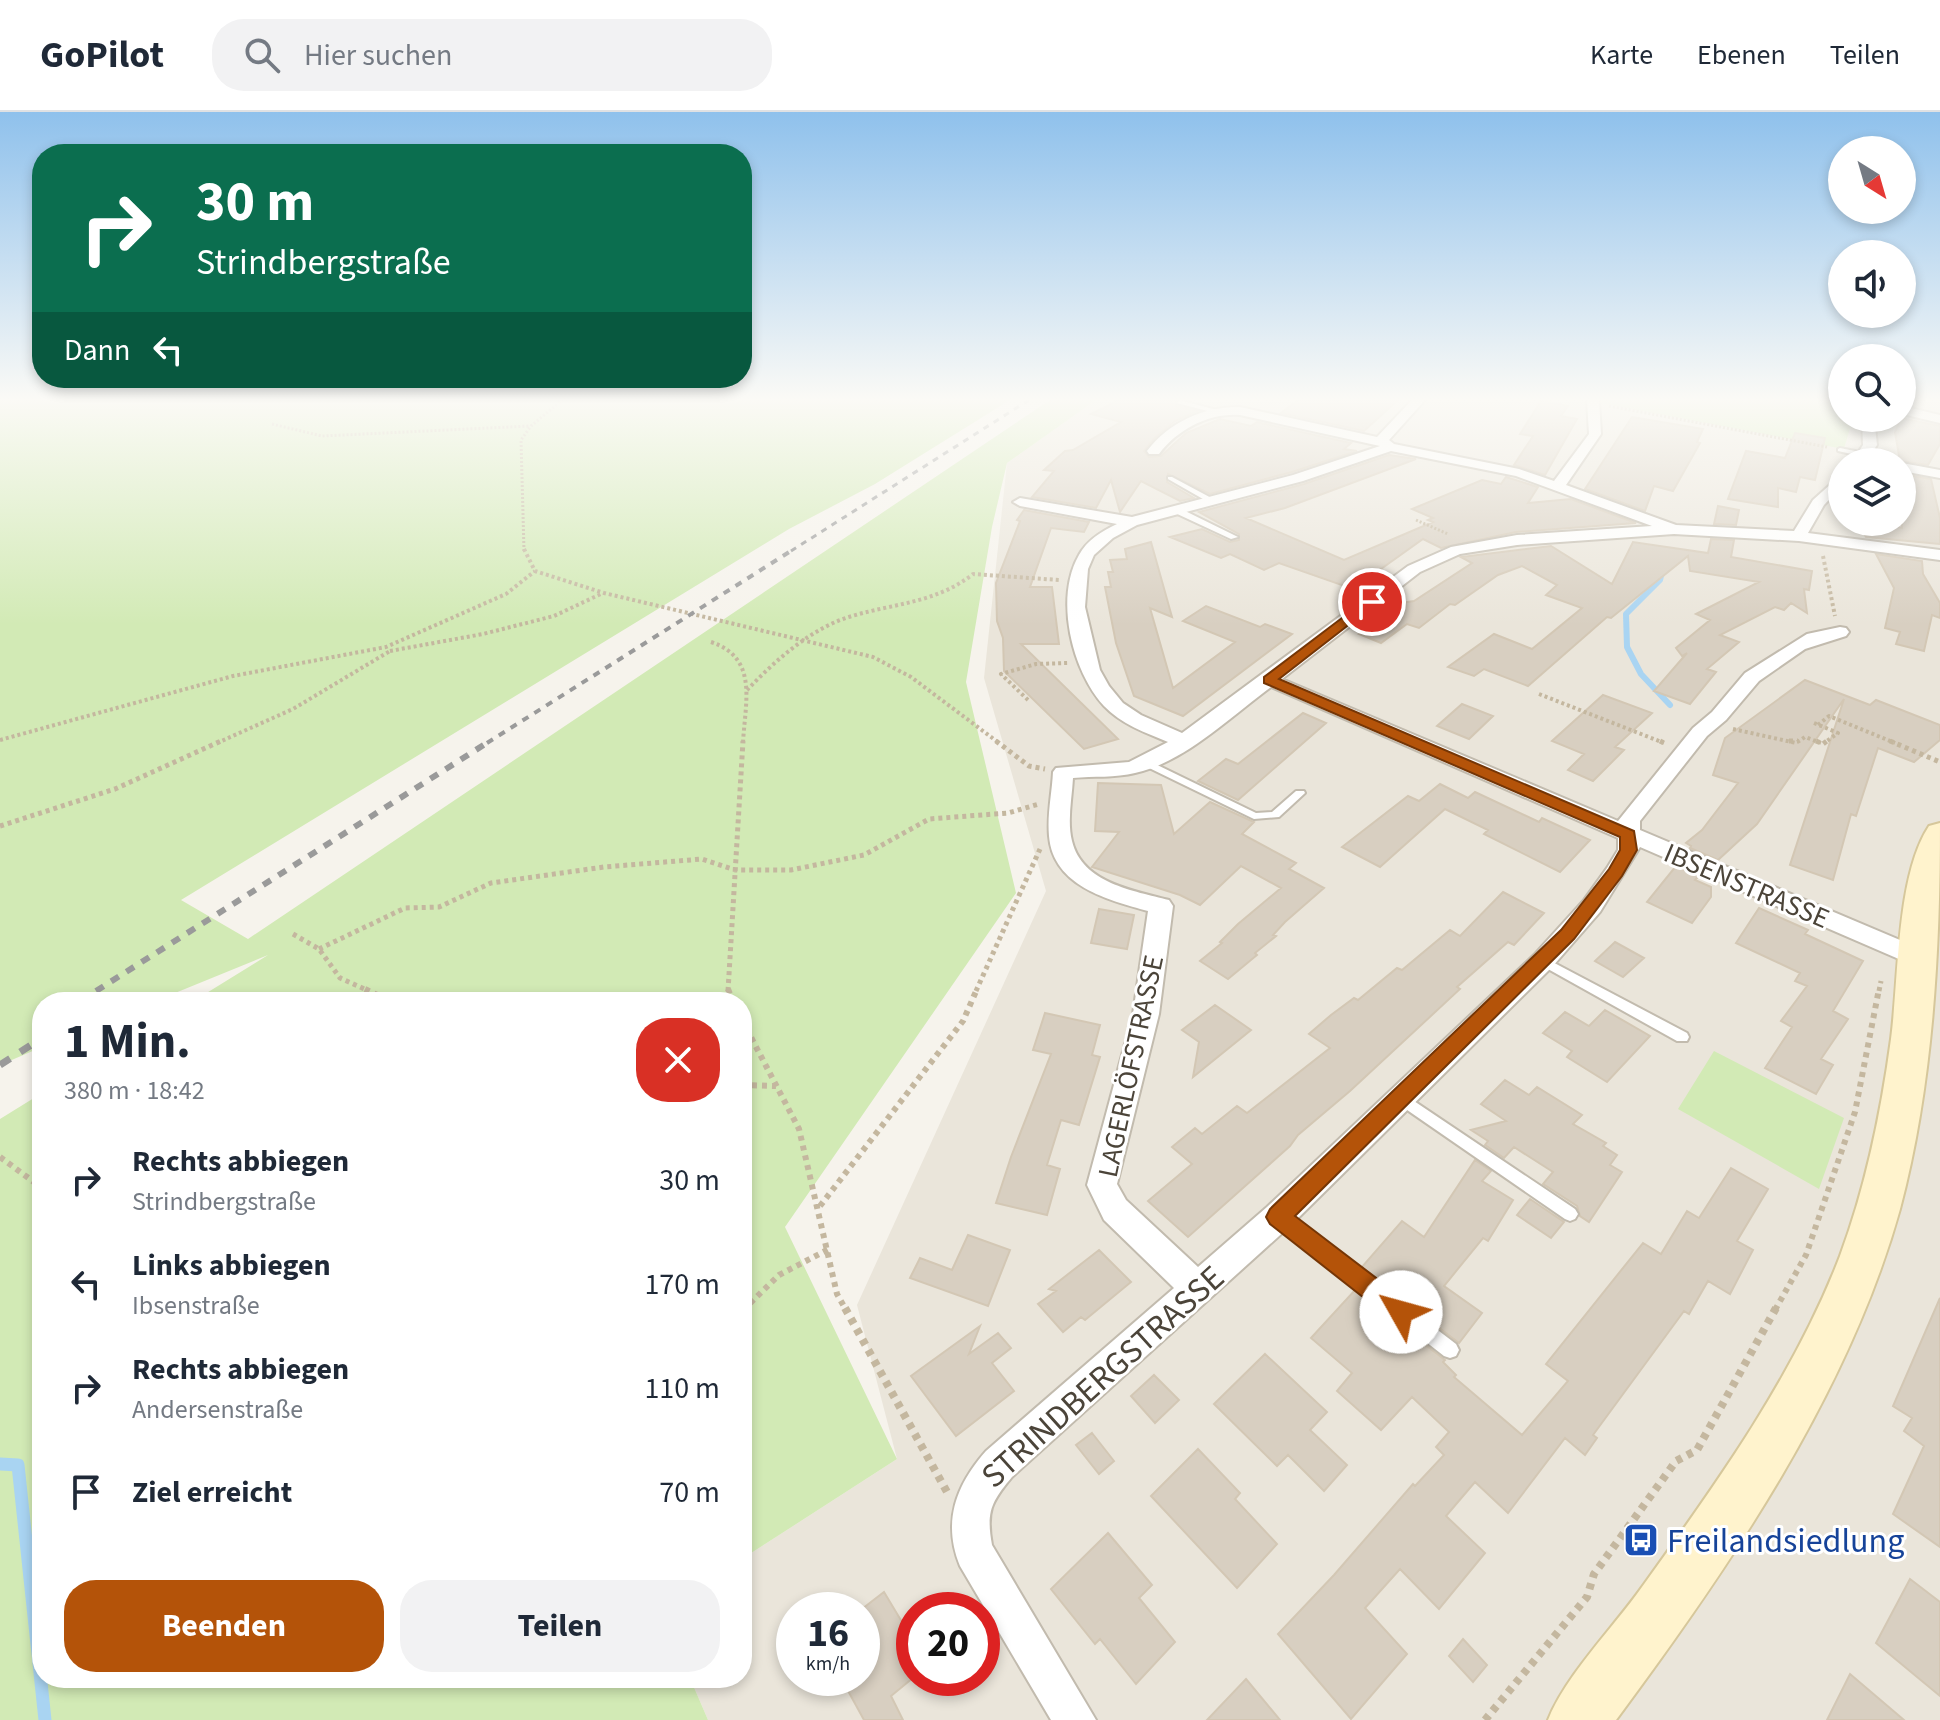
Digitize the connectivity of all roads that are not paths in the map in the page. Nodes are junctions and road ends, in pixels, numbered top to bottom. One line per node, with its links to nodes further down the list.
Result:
1 (1306, 475): 7 (street)
2 (1517, 475): 5 (street)
3 (1566, 475): 5 (street)
4 (1170, 478): 7 (lane)
5 (1558, 486): 11 (street)
6 (1828, 493): 12 (street)
7 (1213, 501): 9 (street)
8 (1020, 502): 10 (street)
9 (1176, 510): 10 (street); 13 (lane)
10 (1132, 522): 17 (street)
11 (1674, 529): 12 (street); 16 (street)
12 (1799, 536): 14 (street)
13 (1234, 537)
14 (1940, 555)
15 (1840, 632): 21 (street, STRINDBERGSTRASSE)
16 (1269, 680): 17 (street); 21 (street, IBSENSTRASSE)
17 (1184, 741): 18 (street)
18 (1147, 763): 19 (lane); 28 (street, LAGERLÖFSTRASSE)
19 (1300, 793)
20 (1940, 833): 22 (main road)
21 (1628, 834): 22 (street, IBSENSTRASSE); 23 (street, STRINDBERGSTRASSE)
22 (1917, 957): 31 (main road)
23 (1543, 961): 24 (lane); 25 (street, STRINDBERGSTRASSE)
24 (1682, 1037)
25 (1402, 1099): 26 (lane); 27 (street, STRINDBERGSTRASSE)
26 (1570, 1214)
27 (1278, 1217): 28 (street, STRINDBERGSTRASSE); 29 (lane)
28 (1197, 1288): 30 (street, STRINDBERGSTRASSE)
29 (1450, 1350)
30 (1075, 1720)
31 (1578, 1720)

